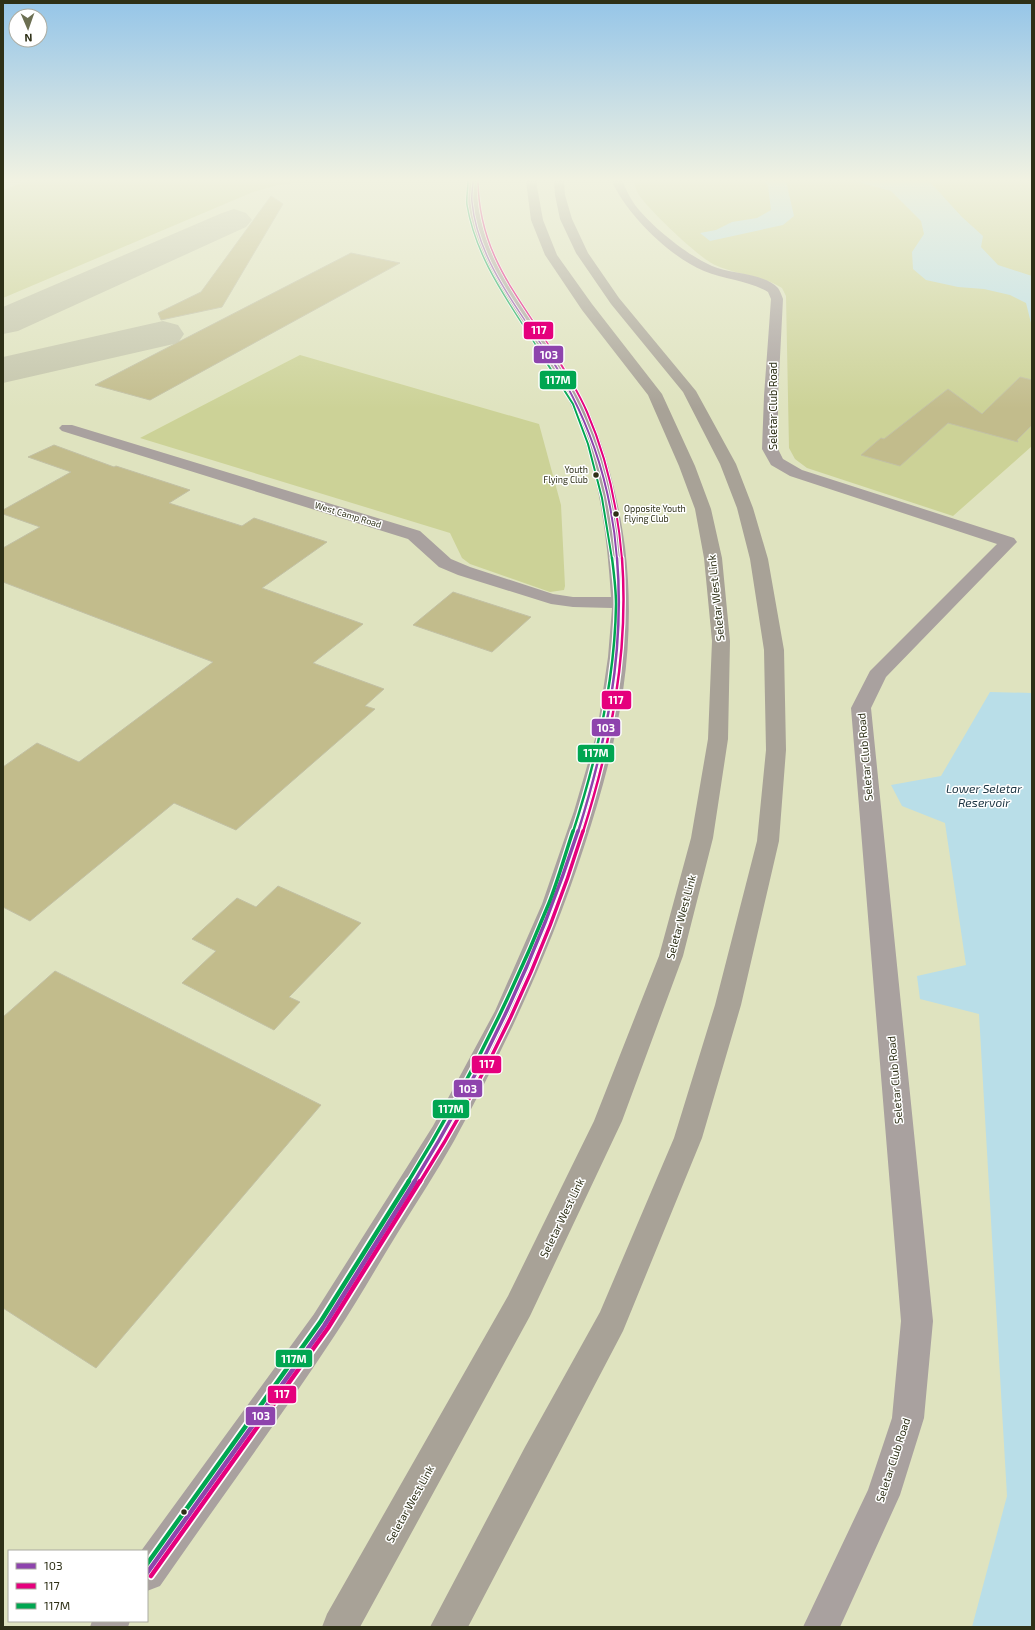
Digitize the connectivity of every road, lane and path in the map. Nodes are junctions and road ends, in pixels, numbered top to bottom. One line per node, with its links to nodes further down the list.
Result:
1 (489, 257): 8 (street)
2 (552, 257): 6 (main road, Seletar West Link)
3 (585, 257): 5 (main road)
4 (688, 257): 12 (street, Seletar Club Road)
5 (615, 301): 6 (main road); 11 (main road)
6 (627, 343): 10 (main road, Seletar West Link)
7 (67, 428): 8 (street, West Camp Road)
8 (621, 603): 9 (street)
9 (148, 1572)
10 (340, 1627)
11 (448, 1627)
12 (821, 1627)

